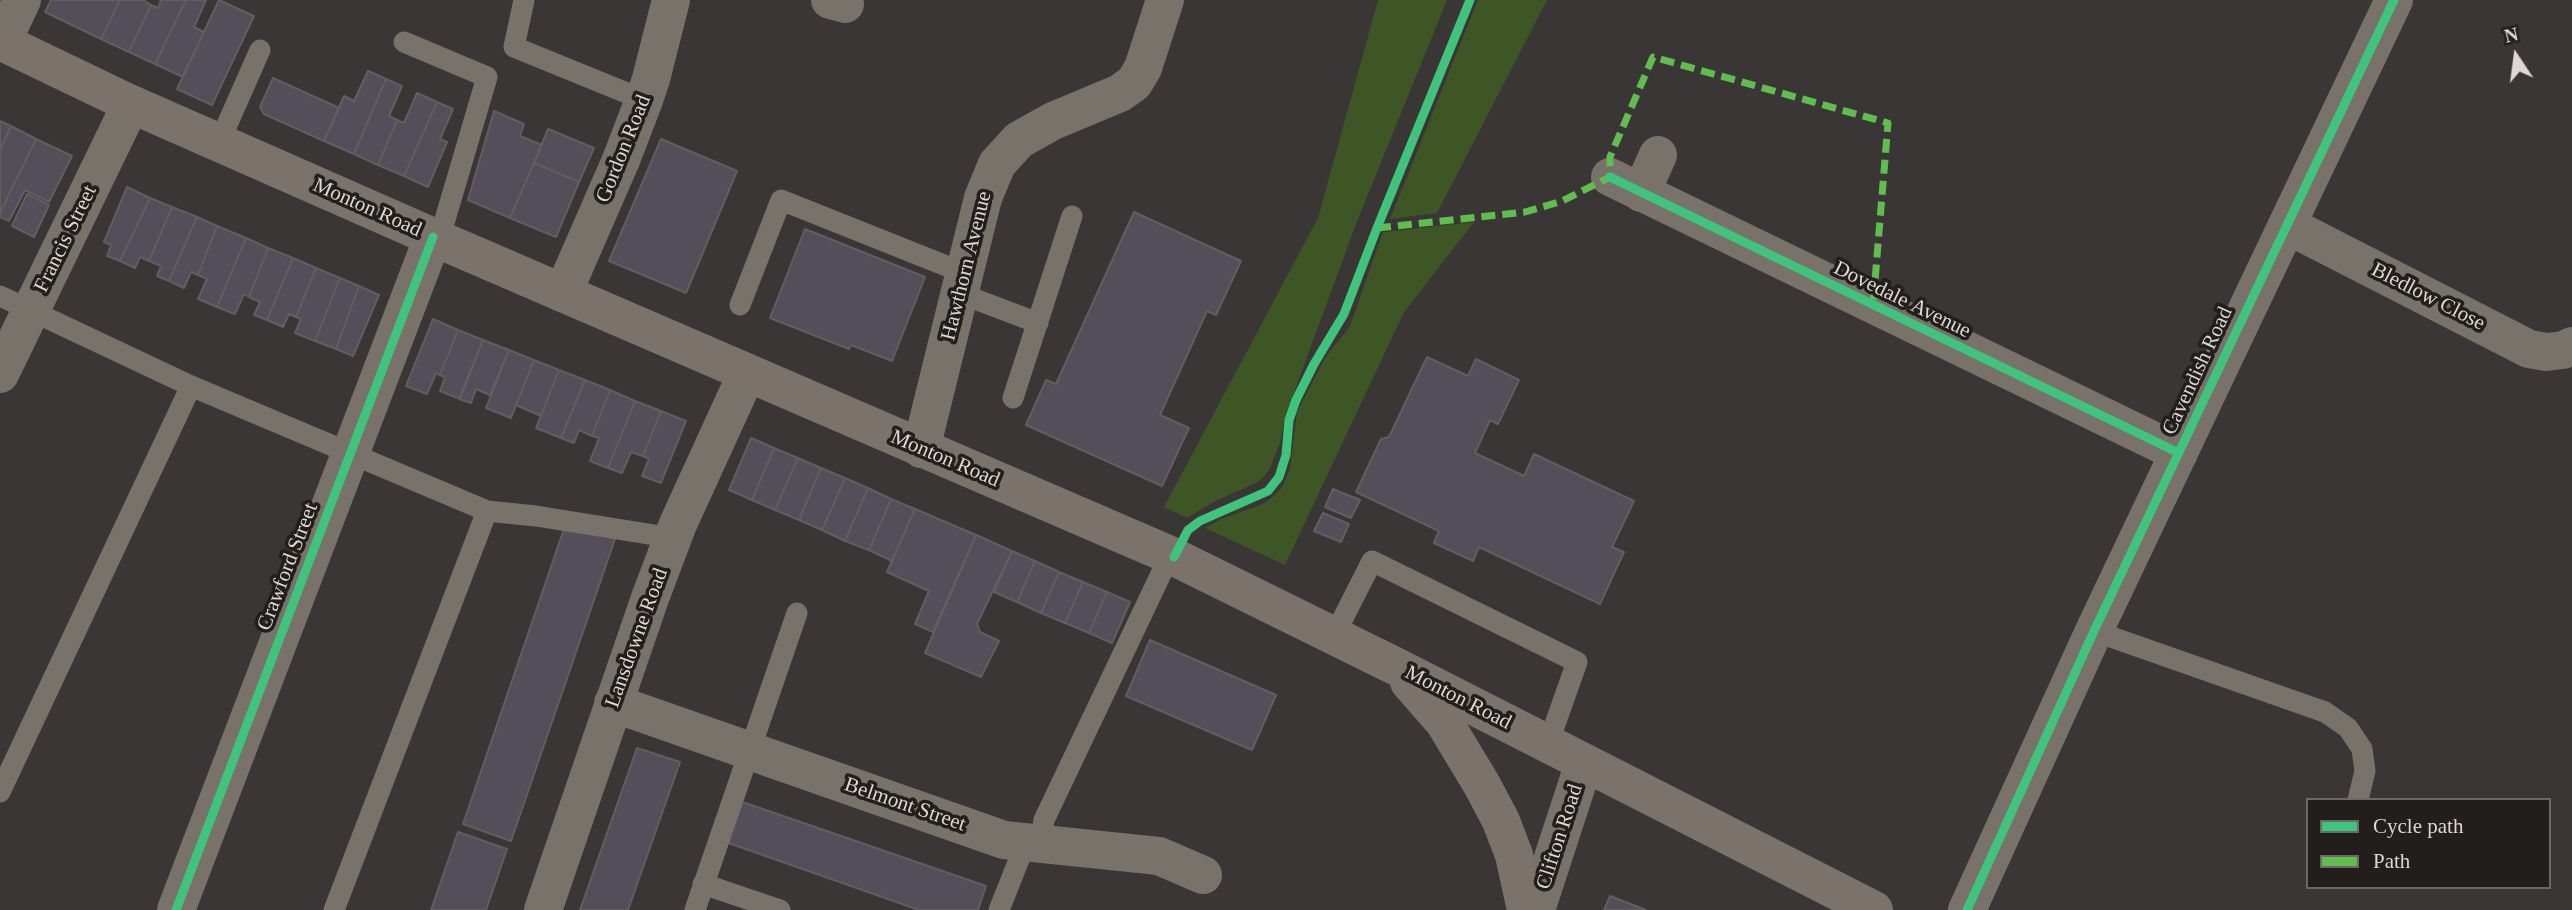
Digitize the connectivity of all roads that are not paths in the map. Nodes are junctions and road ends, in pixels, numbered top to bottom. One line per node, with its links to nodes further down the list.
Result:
1 (22, 0): 6 (street)
2 (524, 0): 9 (lane)
3 (671, 0): 9 (street, Gordon Road)
4 (1165, 0): 16 (street, Hawthorn Avenue)
5 (2381, 4): 14 (street, Cavendish Road)
6 (1, 42): 10 (main road, Monton Road)
7 (404, 42): 15 (lane)
8 (260, 50): 11 (lane)
9 (644, 100): 17 (street, Gordon Road)
10 (131, 104): 11 (main road, Monton Road); 18 (street, Francis Street)
11 (219, 143): 15 (main road, Monton Road)
12 (1658, 155): 28 (street, Dovedale Avenue)
13 (1072, 216): 20 (lane)
14 (2287, 225): 21 (street, Bledlow Close); 28 (street, Cavendish Road)
15 (436, 238): 17 (main road, Monton Road); 27 (street, Crawford Street)
16 (961, 283): 19 (lane); 20 (lane); 26 (street, Hawthorn Avenue)
17 (563, 293): 22 (main road, Monton Road)
18 (16, 304): 23 (street, Francis Street); 24 (lane)
19 (740, 305)
20 (1038, 323): 25 (lane)
21 (2572, 346)
22 (747, 373): 26 (main road, Monton Road); 30 (street, Lansdowne Road)
23 (0, 374)
24 (191, 386): 27 (lane); 40 (lane)
25 (1013, 398)
26 (922, 449): 31 (main road, Monton Road)
27 (351, 452): 29 (lane); 45 (street, Crawford Street)
28 (2179, 453): 33 (street, Cavendish Road)
29 (486, 511): 30 (lane); 46 (lane)
30 (673, 538): 36 (street, Lansdowne Road)
31 (1170, 555): 34 (main road, Monton Road); 42 (lane)
32 (797, 613): 38 (lane)
33 (2094, 631): 41 (lane); 54 (street, Cavendish Road)
34 (1334, 636): 35 (main road, Monton Road); 37 (lane)
35 (1395, 666): 37 (main road, Monton Road); 51 (main road)
36 (613, 703): 38 (street, Belmont Street); 47 (street, Lansdowne Road)
37 (1548, 744): 39 (main road, Monton Road)
38 (748, 750): 42 (street, Belmont Street); 44 (lane)
39 (1584, 763): 52 (street, Clifton Road); 53 (main road, Monton Road)
40 (0, 792)
41 (2358, 798)
42 (1033, 843): 43 (street, Belmont Street); 50 (lane)
43 (1203, 874)
44 (703, 884): 48 (lane); 49 (lane)
45 (186, 907)
46 (334, 910)
47 (543, 910)
48 (695, 910)
49 (780, 910)
50 (999, 910)
51 (1526, 910)
52 (1536, 910)
53 (1874, 910)
54 (1967, 910)

